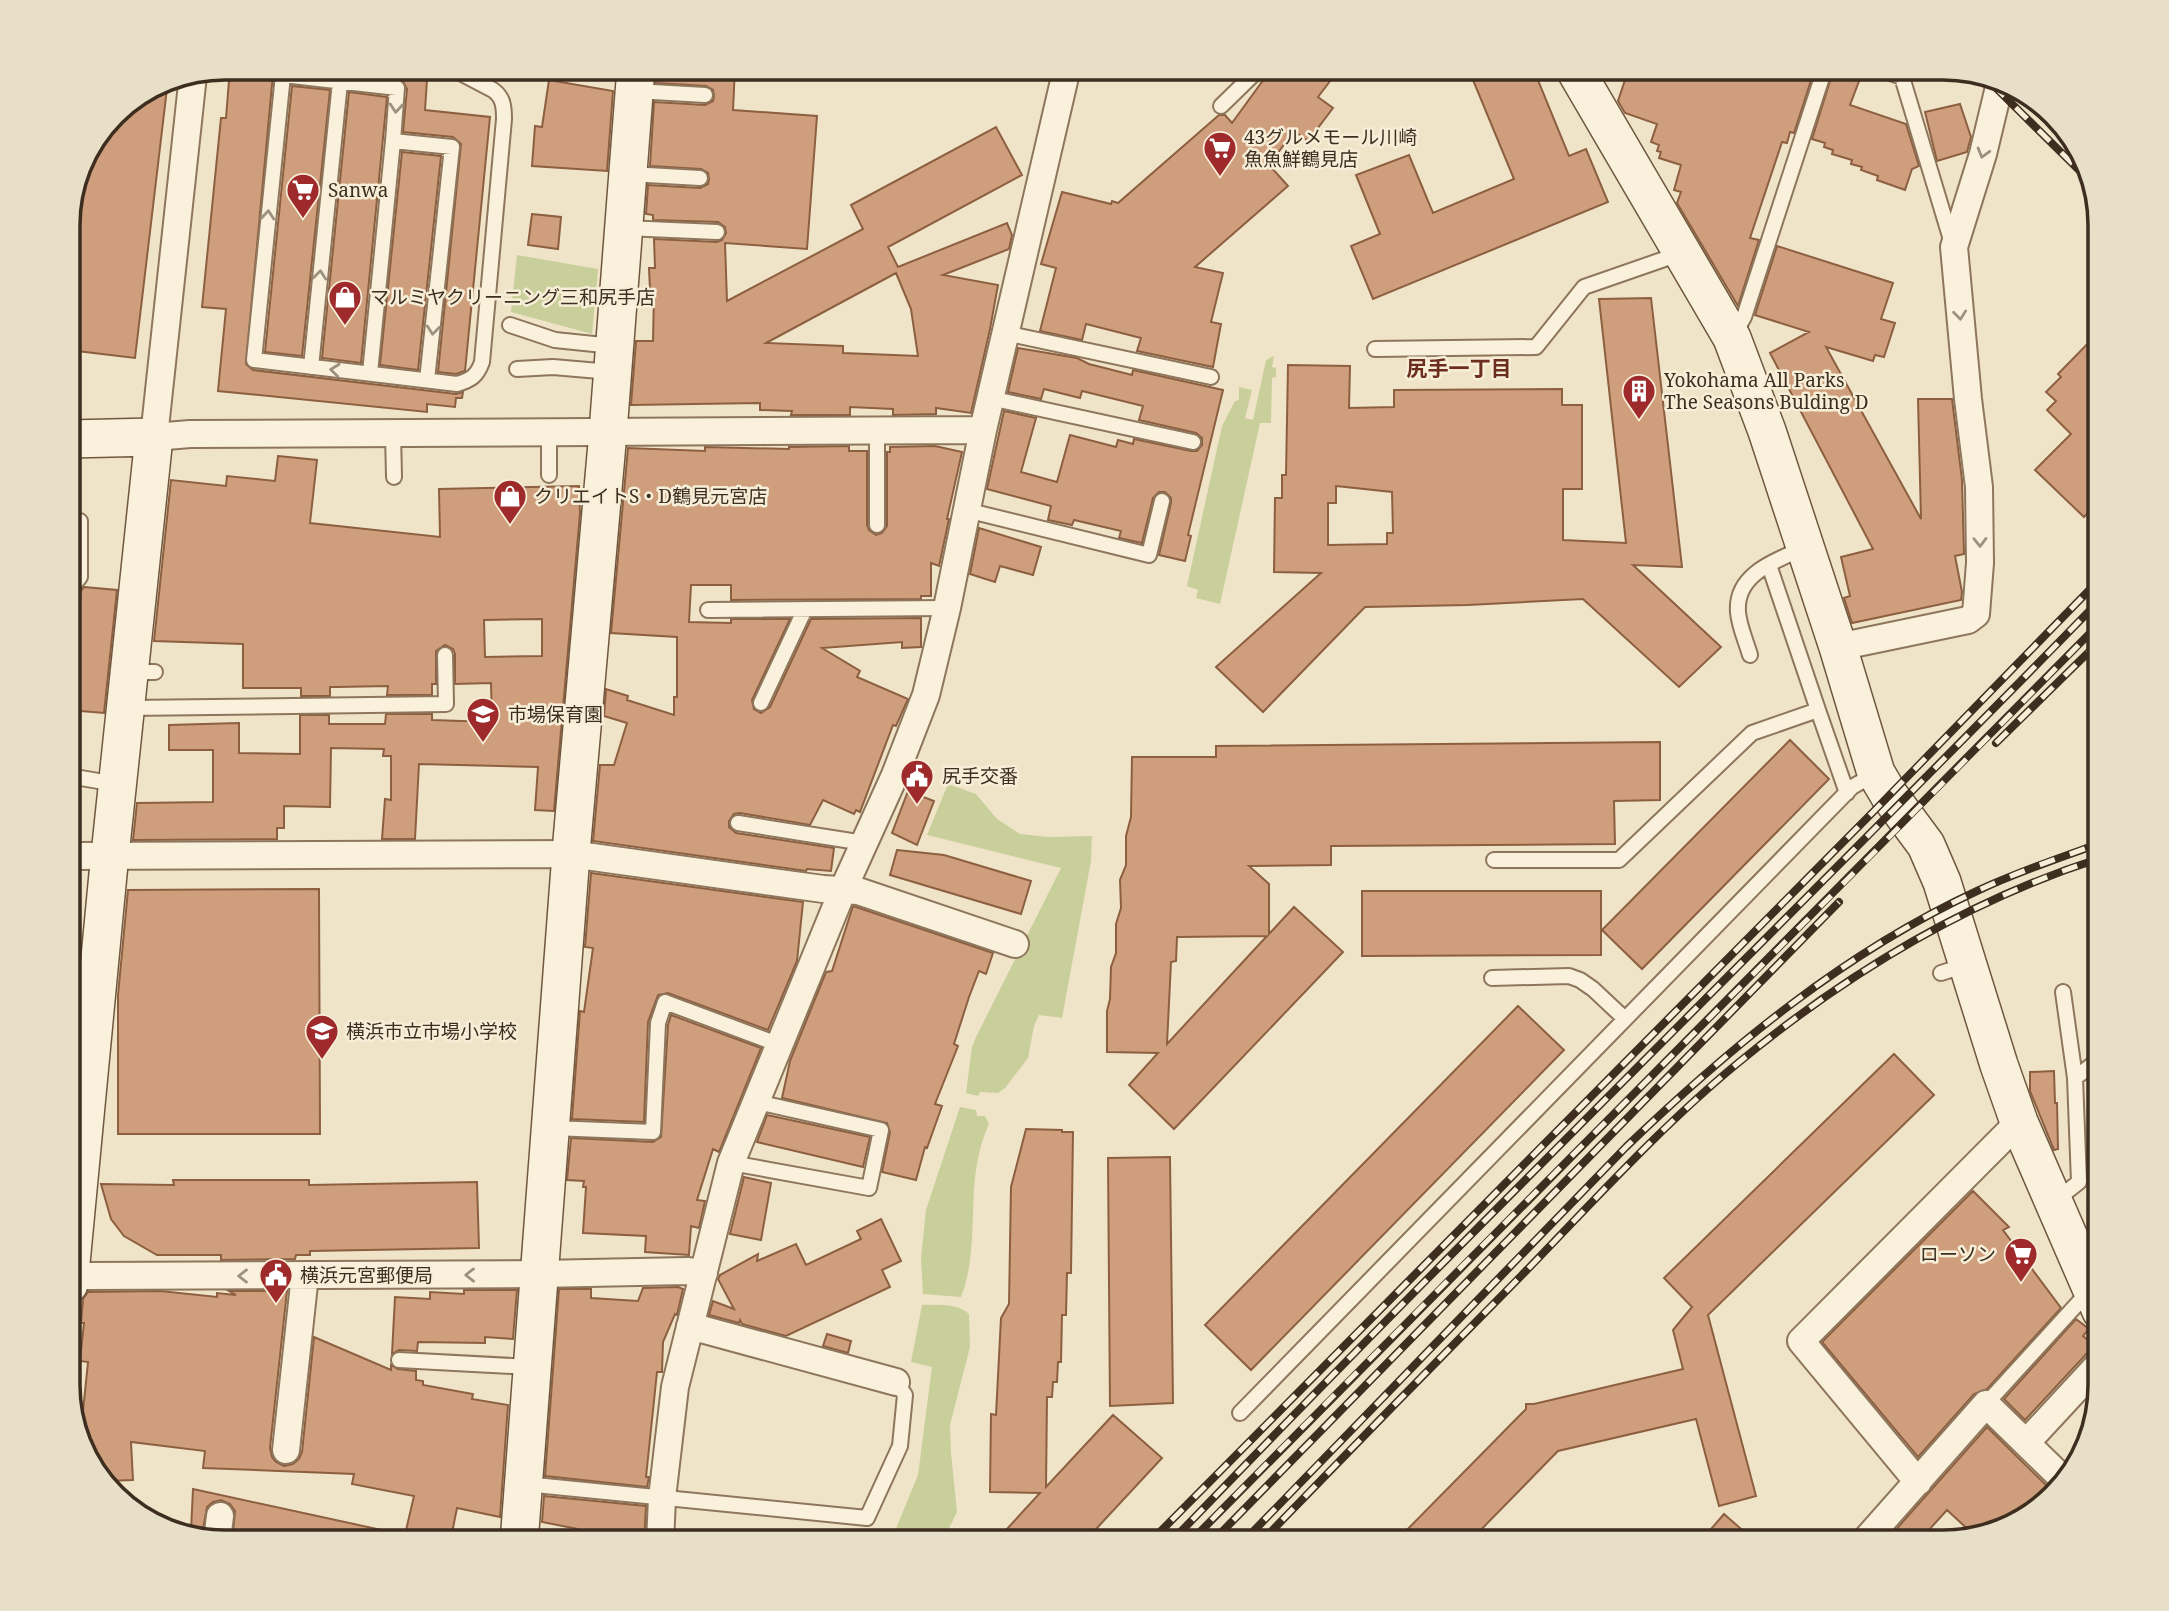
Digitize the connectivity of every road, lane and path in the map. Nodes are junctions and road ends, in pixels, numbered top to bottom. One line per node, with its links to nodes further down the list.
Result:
1 (635, 80): 17 (street)
2 (1247, 80): 15 (lane)
3 (1581, 80): 22 (street)
4 (1821, 80): 25 (lane)
5 (1903, 80): 21 (lane)
6 (281, 81): 28 (lane, one-way to 6)
7 (331, 81): 11 (lane, one-way to 11)
8 (475, 81): 32 (lane)
9 (639, 81): 14 (lane)
10 (1064, 81): 24 (street)
11 (340, 82): 16 (lane, one-way to 16); 28 (lane, one-way to 11)
12 (191, 85): 39 (street)
13 (1998, 92): 21 (street, one-way to 21)
14 (705, 95)
15 (1221, 106)
16 (393, 141): 30 (lane); 32 (lane, one-way to 32)
17 (628, 173): 18 (lane); 19 (street)
18 (700, 178)
19 (624, 228): 20 (lane); 27 (street)
20 (717, 232)
21 (1954, 247): 52 (street, one-way to 52)
22 (1683, 253): 25 (street); 26 (lane)
23 (510, 325): 27 (lane)
24 (1005, 333): 31 (lane); 33 (street)
25 (1732, 338): 47 (street)
26 (1375, 349)
27 (613, 359): 29 (lane); 37 (street)
28 (311, 367): 30 (lane, one-way to 28)
29 (517, 369)
30 (370, 373): 32 (lane)
31 (1211, 377)
32 (427, 380)
33 (990, 398): 34 (street); 41 (lane)
34 (983, 430): 35 (street); 45 (street)
35 (877, 431): 37 (street); 46 (lane)
36 (549, 432): 37 (street); 38 (street); 42 (lane)
37 (608, 432): 63 (street)
38 (393, 433): 39 (street); 43 (lane)
39 (154, 437): 40 (street); 56 (street)
40 (81, 439)
41 (1193, 442)
42 (549, 475)
43 (394, 477)
44 (1163, 501): 45 (lane)
45 (966, 510): 49 (street)
46 (877, 525)
47 (1805, 548): 48 (lane); 52 (street)
48 (1769, 565): 54 (lane); 57 (lane)
49 (947, 608): 50 (lane); 62 (street)
50 (805, 609): 51 (lane); 55 (lane)
51 (708, 610)
52 (1838, 647): 59 (street)
53 (445, 655): 56 (lane)
54 (1750, 655)
55 (761, 703)
56 (126, 708): 60 (street)
57 (1818, 710): 59 (lane); 66 (lane)
58 (81, 778): 60 (lane)
59 (1862, 783): 72 (lane); 78 (street)
60 (118, 784): 65 (street)
61 (738, 823): 62 (lane)
62 (864, 842): 67 (street)
63 (571, 853): 65 (street); 67 (street); 79 (street)
64 (81, 856): 65 (street)
65 (110, 856): 70 (street)
66 (1494, 860)
67 (842, 892): 68 (street); 73 (street)
68 (1015, 944)
69 (1493, 978): 72 (lane)
70 (83, 992): 77 (street)
71 (2063, 992): 75 (lane)
72 (1625, 1018): 94 (lane)
73 (780, 1045): 76 (street); 79 (lane)
74 (2088, 1068): 75 (lane)
75 (2075, 1078): 81 (lane)
76 (757, 1102): 80 (street); 80 (lane)
77 (81, 1107)
78 (2019, 1122): 81 (street); 98 (street)
79 (552, 1128): 83 (street)
80 (731, 1163): 82 (street)
81 (2054, 1201): 86 (street)
82 (704, 1273): 83 (street); 88 (street)
83 (539, 1274): 84 (street, one-way to 84); 90 (street)
84 (305, 1275): 85 (street, one-way to 85); 96 (street)
85 (81, 1276)
86 (2088, 1278)
87 (2088, 1308): 93 (lane)
88 (690, 1326): 92 (street); 100 (street)
89 (399, 1360): 90 (lane)
90 (531, 1367): 99 (street)
91 (2088, 1376): 95 (street)
92 (896, 1382): 100 (lane)
93 (1986, 1404): 95 (street); 98 (street)
94 (1240, 1413)
95 (2025, 1443): 97 (street)
96 (286, 1450)
97 (2058, 1475)
98 (1918, 1482): 103 (street)
99 (524, 1484): 100 (lane); 101 (street)
100 (662, 1498): 102 (street)
101 (520, 1530)
102 (661, 1530)
103 (1875, 1530)

